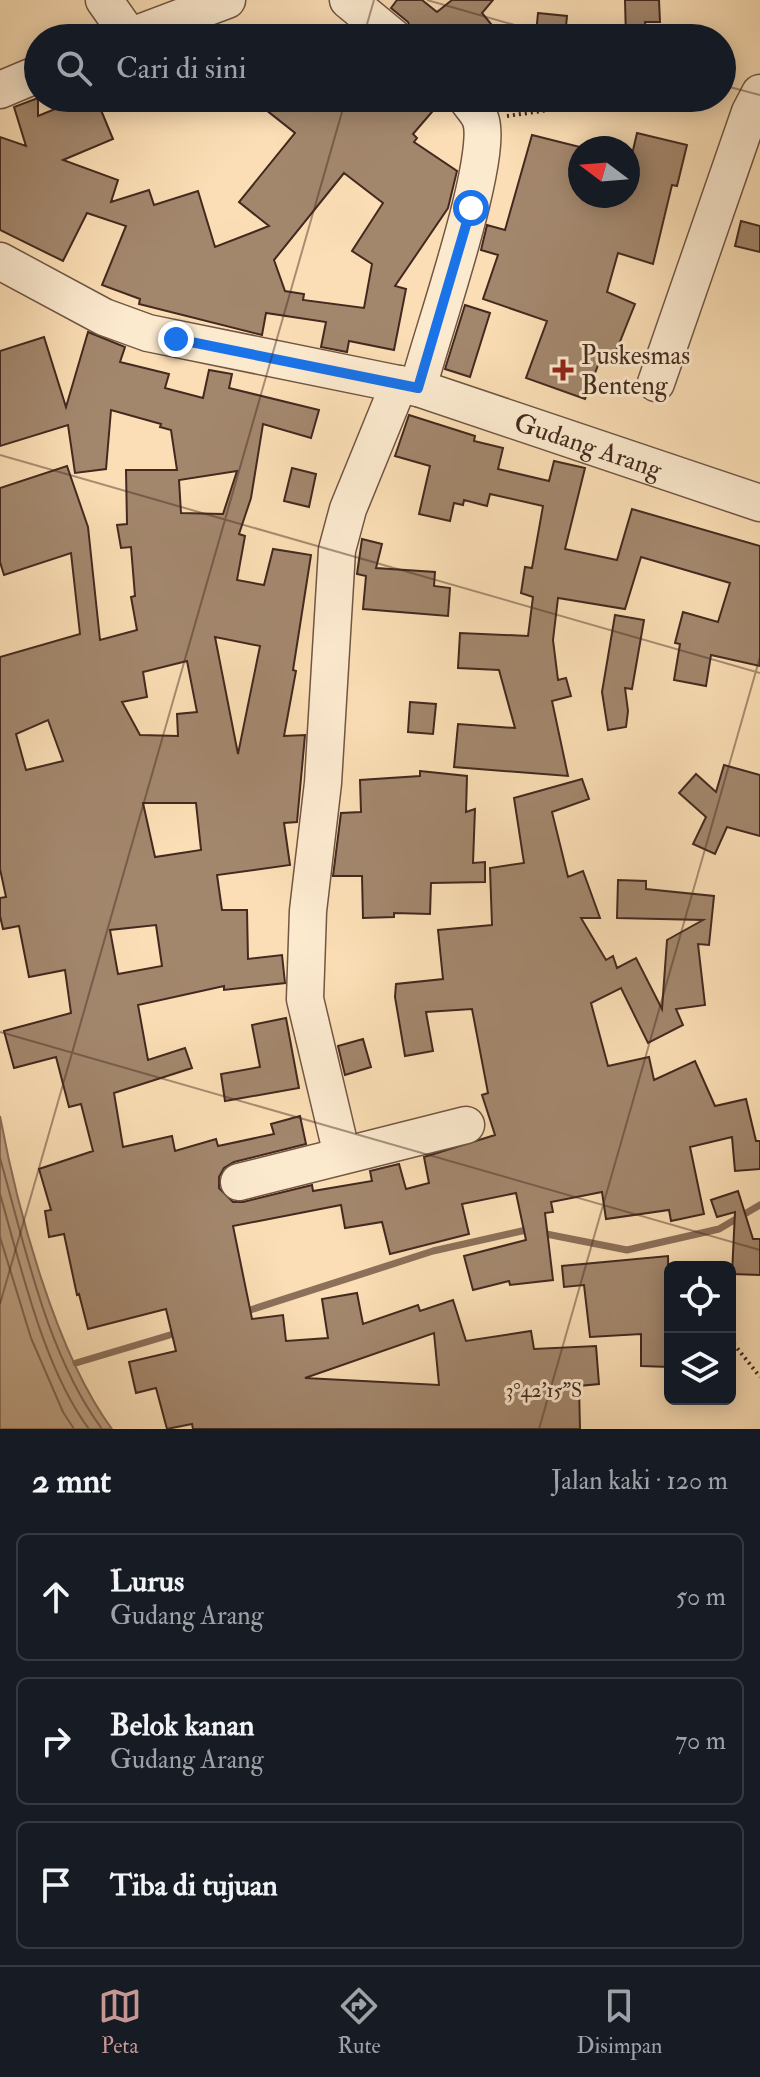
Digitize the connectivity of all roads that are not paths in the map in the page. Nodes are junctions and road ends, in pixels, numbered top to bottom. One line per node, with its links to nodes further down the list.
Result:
1 (104, 0): 4 (street)
2 (348, 0): 6 (street)
3 (210, 3): 5 (street)
4 (120, 24)
5 (159, 24)
6 (377, 24)
7 (24, 80): 8 (street)
8 (0, 90)
9 (760, 93): 12 (street)
10 (474, 112): 13 (street)
11 (0, 262): 13 (street, Gudang Arang)
12 (656, 383)
13 (408, 386): 14 (street, Gudang Arang); 16 (street)
14 (760, 503)
15 (466, 1125): 16 (street)
16 (342, 1155): 17 (street)
17 (239, 1182)

